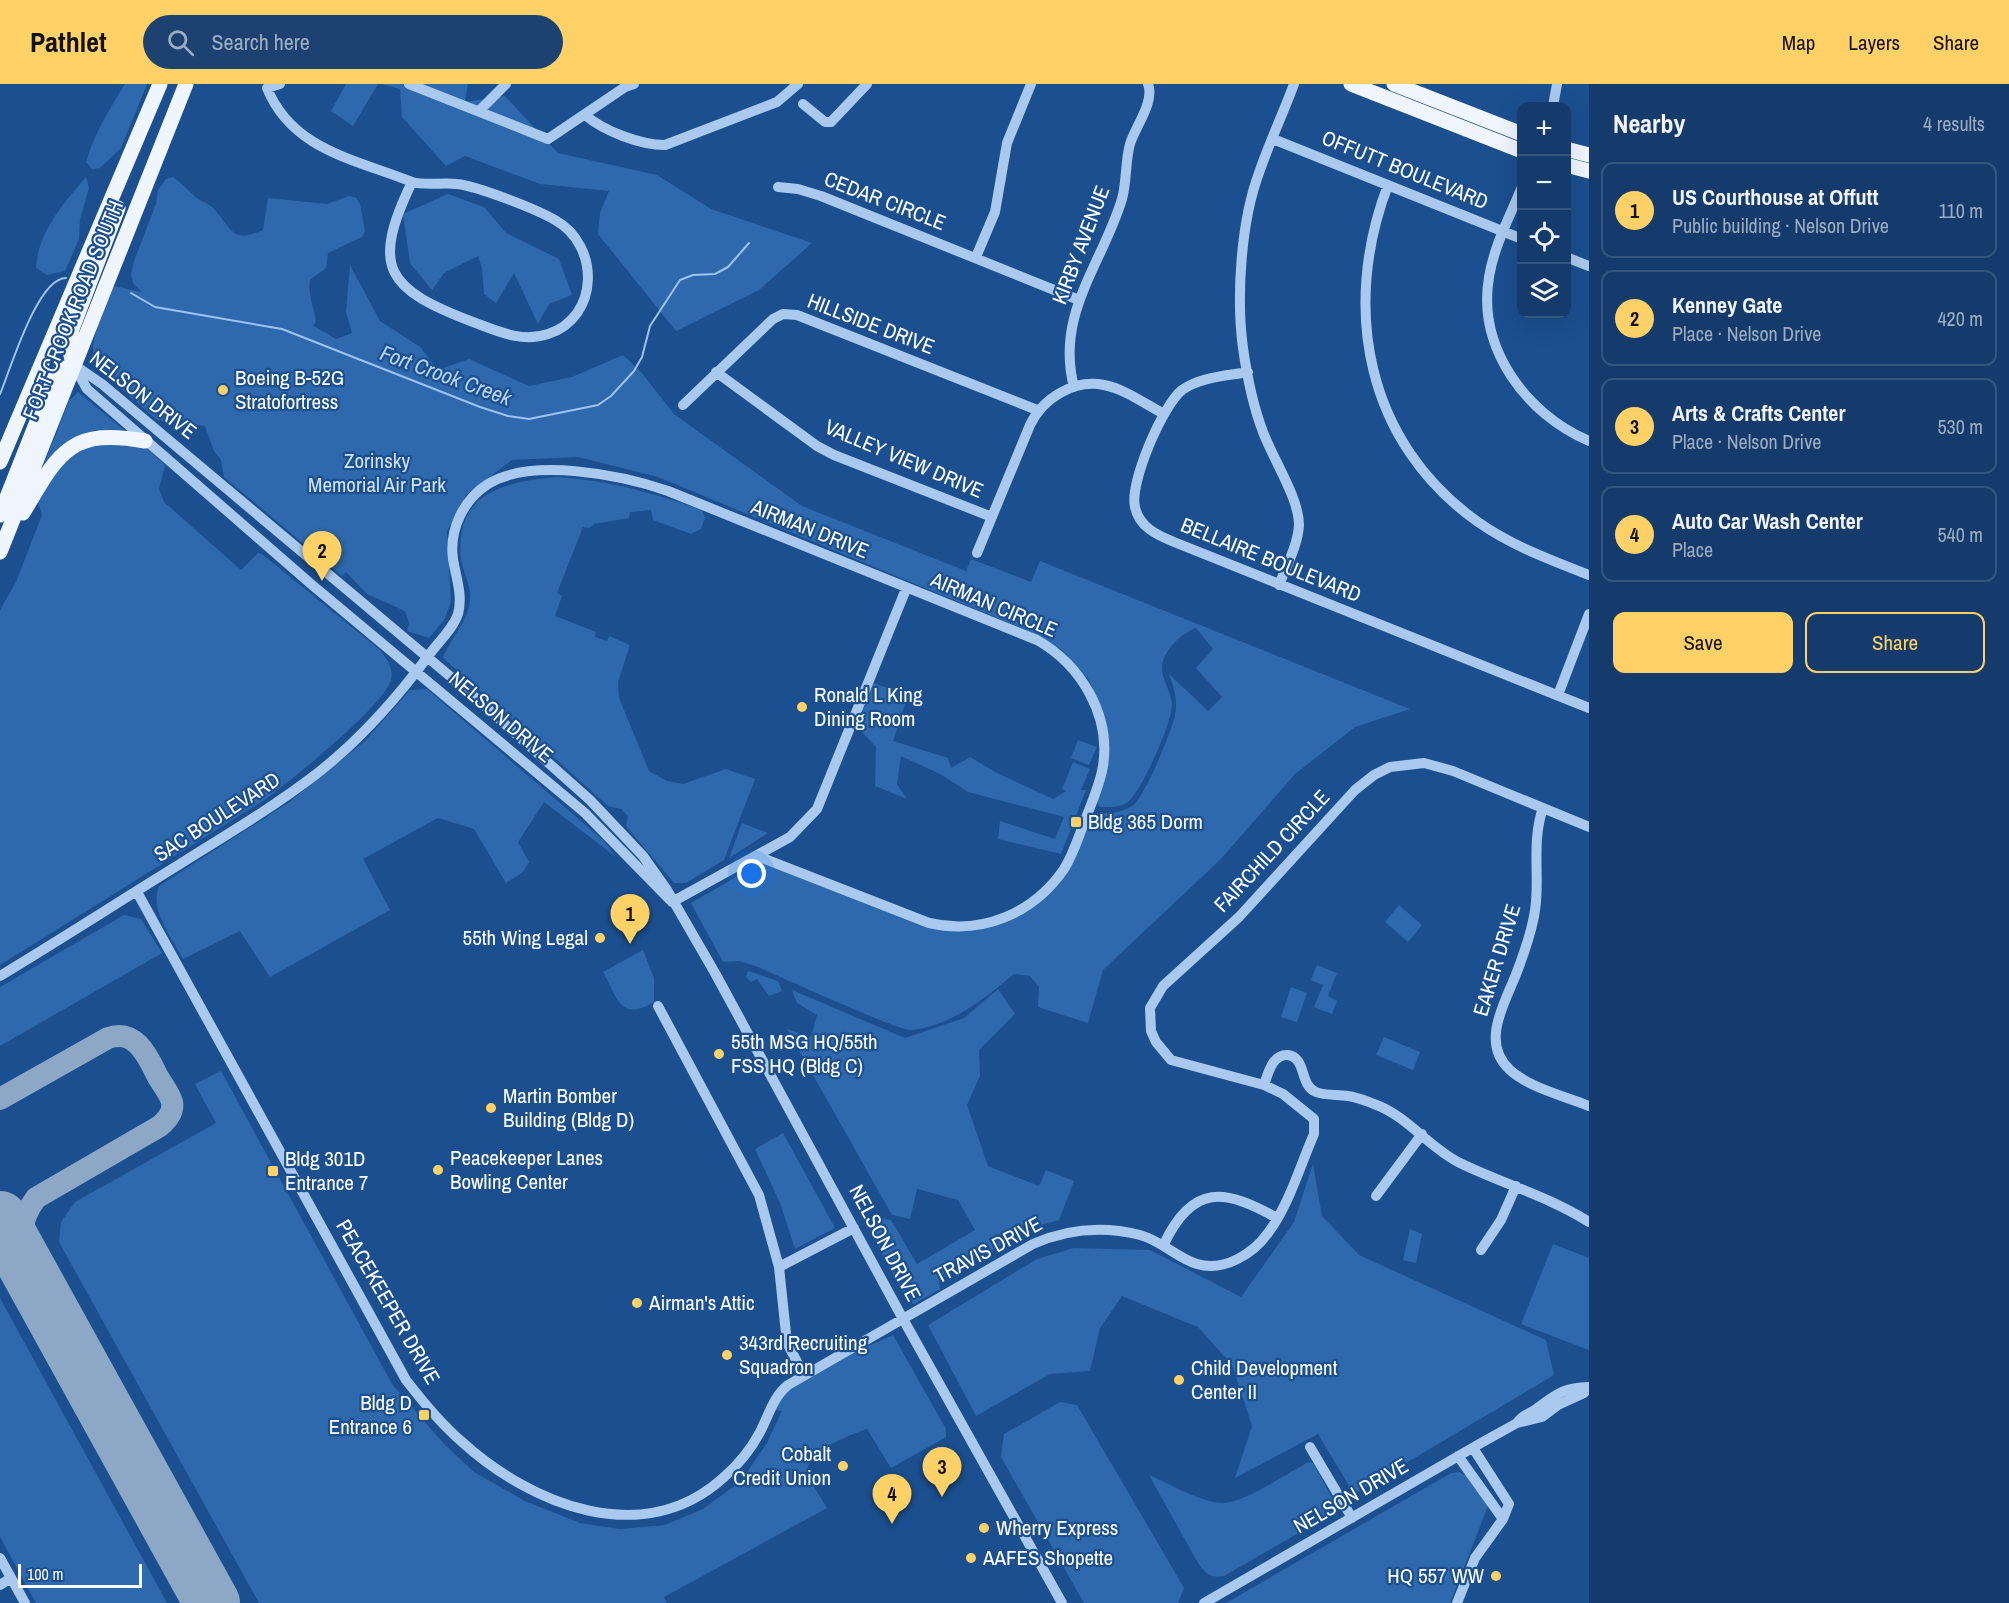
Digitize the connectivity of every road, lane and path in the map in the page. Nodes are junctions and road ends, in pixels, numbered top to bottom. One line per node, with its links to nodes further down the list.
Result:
1 (160, 84): 15 (main road, FORT CROOK ROAD SOUTH)
2 (186, 84): 37 (main road, FORT CROOK ROAD SOUTH)
3 (280, 84): 27 (street)
4 (409, 84): 18 (street)
5 (506, 84): 18 (street)
6 (634, 84): 19 (street)
7 (798, 84): 19 (street)
8 (867, 84): 17 (street)
9 (1031, 84): 33 (street)
10 (1148, 84): 36 (street, KIRBY AVENUE)
11 (1294, 84): 21 (street)
12 (1351, 84): 22 (main road)
13 (1394, 84): 20 (main road)
14 (1557, 84): 16 (street)
15 (153, 100): 37 (main road); 46 (main road, FORT CROOK ROAD SOUTH)
16 (1554, 102)
17 (802, 104)
18 (479, 111): 19 (street)
19 (585, 115)
20 (1517, 132)
21 (1273, 139): 28 (street, OFFUTT BOULEVARD); 39 (street)
22 (1517, 149)
23 (1571, 150): 24 (main road)
24 (1589, 155)
25 (1571, 166): 26 (main road)
26 (1589, 171)
27 (412, 182): 27 (street)
28 (1388, 184): 31 (street, OFFUTT BOULEVARD); 51 (street)
29 (778, 187): 33 (street, CEDAR CIRCLE)
30 (1517, 196): 31 (street)
31 (1503, 231): 32 (street, OFFUTT BOULEVARD); 45 (street)
32 (1517, 237)
33 (976, 258): 36 (street, CEDAR CIRCLE)
34 (1571, 259): 35 (street)
35 (1589, 266)
36 (1079, 300): 40 (street, KIRBY AVENUE)
37 (73, 364): 44 (street, NELSON DRIVE); 47 (main road); 49 (main road, FORT CROOK ROAD SOUTH); 55 (street, NELSON DRIVE)
38 (716, 372): 41 (street, HILLSIDE DRIVE); 42 (street, HILLSIDE DRIVE); 48 (street, VALLEY VIEW DRIVE)
39 (1248, 372): 43 (street, BELLAIRE BOULEVARD); 52 (street)
40 (1074, 387): 42 (street); 43 (street)
41 (683, 405)
42 (1037, 410): 48 (street)
43 (1164, 414): 52 (street, BELLAIRE BOULEVARD)
44 (145, 441): 49 (main road); 56 (street, NELSON DRIVE)
45 (1589, 441)
46 (0, 462)
47 (0, 515)
48 (992, 517): 50 (street)
49 (0, 552)
50 (977, 553)
51 (1589, 575)
52 (1279, 585): 57 (street, BELLAIRE BOULEVARD)
53 (906, 589): 55 (street, AIRMAN DRIVE); 61 (street, AIRMAN CIRCLE); 61 (street, AIRMAN CIRCLE)
54 (1589, 614): 57 (street)
55 (427, 657): 56 (street, SAC BOULEVARD); 63 (street, NELSON DRIVE)
56 (415, 671): 62 (street, SAC BOULEVARD); 63 (street, NELSON DRIVE)
57 (1558, 695): 58 (street, BELLAIRE BOULEVARD)
58 (1589, 708)
59 (1543, 808): 60 (street, FAIRCHILD CIRCLE); 66 (street, FAIRCHILD CIRCLE); 67 (street, EAKER DRIVE)
60 (1589, 827)
61 (757, 856): 63 (street)
62 (137, 891): 64 (street, SAC BOULEVARD); 78 (street, PEACEKEEPER DRIVE)
63 (672, 902): 73 (street, NELSON DRIVE)
64 (0, 976)
65 (658, 1006): 76 (street)
66 (1264, 1085): 68 (street); 71 (street, FAIRCHILD CIRCLE)
67 (1589, 1106)
68 (1422, 1134): 69 (street); 70 (street)
69 (1516, 1186): 72 (street); 75 (street)
70 (1376, 1196)
71 (1277, 1218): 74 (street, TRAVIS DRIVE); 74 (street)
72 (1589, 1222)
73 (854, 1228): 76 (street); 77 (street, NELSON DRIVE)
74 (1164, 1244): 77 (street, TRAVIS DRIVE)
75 (1481, 1250)
76 (779, 1267): 78 (street)
77 (903, 1319): 78 (street, PEACEKEEPER DRIVE); 89 (street, NELSON DRIVE)
78 (804, 1375)
79 (1588, 1387): 81 (street, NELSON DRIVE)
80 (1310, 1447): 83 (street)
81 (1473, 1448): 82 (street, NELSON DRIVE); 84 (street)
82 (1458, 1456): 83 (street, NELSON DRIVE); 84 (street)
83 (1352, 1518): 90 (street, NELSON DRIVE)
84 (1503, 1519): 91 (street)
85 (0, 1558): 86 (street)
86 (11, 1578): 87 (street); 88 (street)
87 (0, 1585)
88 (25, 1603)
89 (1062, 1603)
90 (1204, 1603)
91 (1457, 1603)

